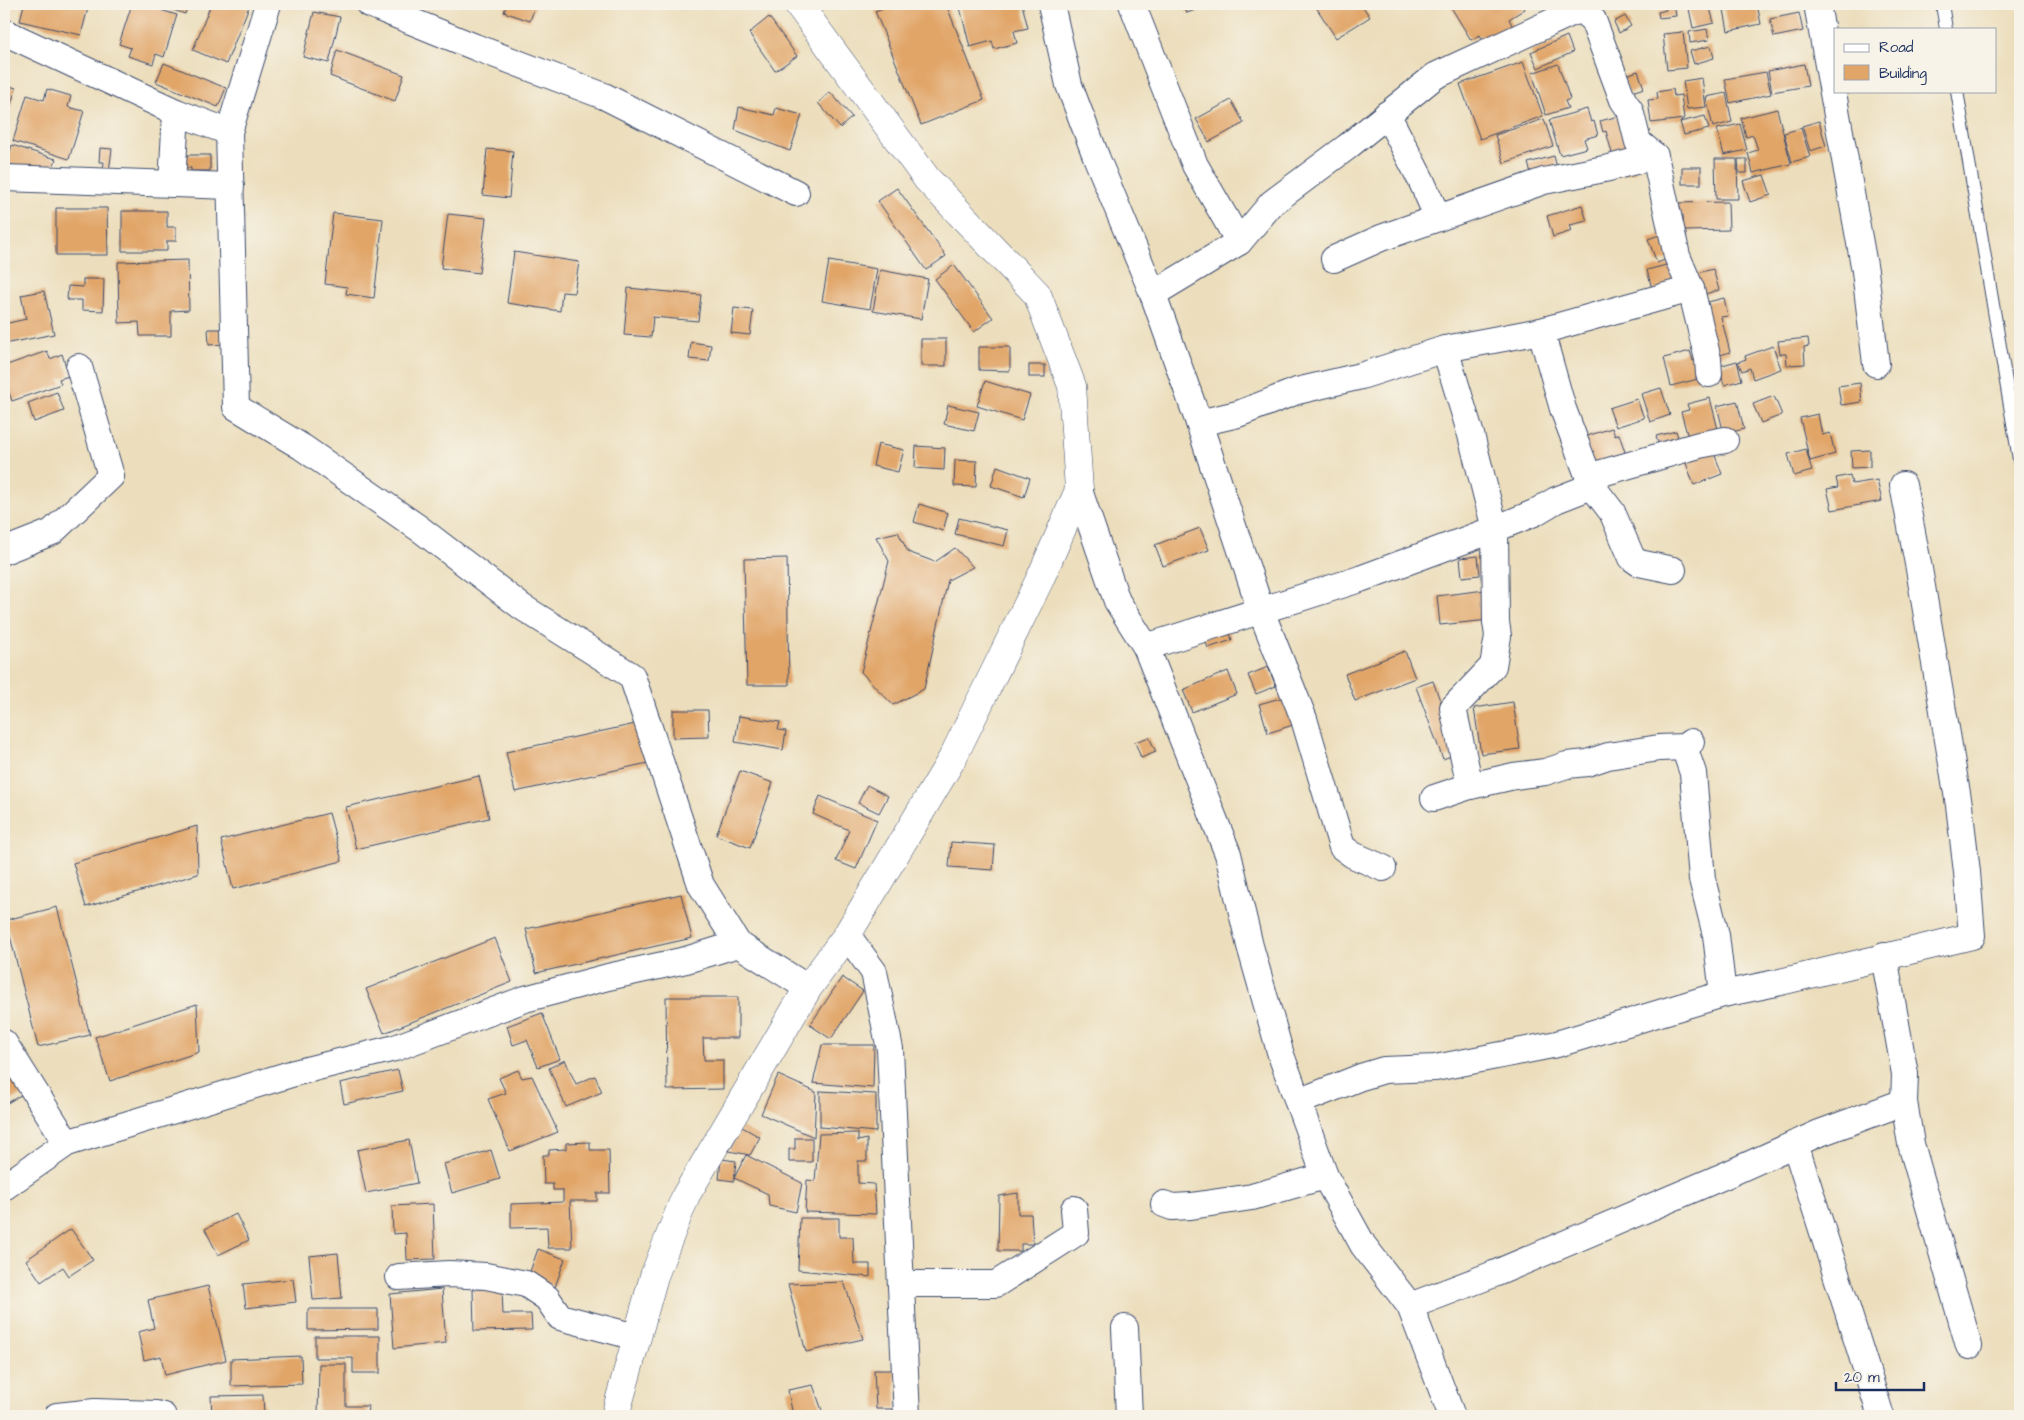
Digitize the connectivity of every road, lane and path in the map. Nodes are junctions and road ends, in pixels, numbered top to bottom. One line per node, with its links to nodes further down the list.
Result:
1 (268, 4): 14 (street)
2 (369, 4): 19 (street)
3 (798, 4): 35 (main road)
4 (1051, 4): 24 (street)
5 (1132, 4): 21 (street)
6 (1817, 4): 27 (street)
7 (1942, 4): 9 (lane)
8 (1578, 6): 13 (street); 15 (street)
9 (1946, 28)
10 (4, 32): 12 (street)
11 (1957, 92): 32 (lane)
12 (176, 112): 14 (street); 17 (street)
13 (1387, 114): 20 (street); 21 (street)
14 (229, 132): 18 (street)
15 (1655, 156): 20 (street); 23 (street)
16 (4, 178): 17 (street)
17 (172, 184): 18 (street)
18 (231, 186): 45 (street)
19 (796, 192)
20 (1438, 218): 22 (street)
21 (1239, 242): 24 (street)
22 (1334, 259)
23 (1692, 289): 25 (street); 29 (street)
24 (1153, 294): 30 (street)
25 (1541, 331): 26 (street); 33 (street)
26 (1445, 349): 30 (street); 36 (street)
27 (1876, 364)
28 (78, 367): 37 (street)
29 (1709, 374)
30 (1199, 424): 39 (street)
31 (1725, 440): 33 (street)
32 (2020, 465)
33 (1590, 481): 36 (street); 38 (street)
34 (1903, 485): 46 (street)
35 (1079, 490): 40 (street); 44 (main road)
36 (1495, 529): 39 (street); 41 (street)
37 (4, 551)
38 (1673, 570)
39 (1261, 611): 40 (street); 43 (street)
40 (1146, 647): 50 (street)
41 (1470, 786): 42 (street); 48 (street)
42 (1434, 798)
43 (1383, 868)
44 (847, 935): 47 (main road); 59 (street)
45 (738, 944): 47 (street); 52 (street)
46 (1884, 956): 48 (street); 51 (street)
47 (808, 988): 62 (main road)
48 (1723, 994): 50 (street)
49 (4, 1043): 52 (street)
50 (1298, 1102): 54 (street)
51 (1904, 1102): 53 (street); 63 (street)
52 (67, 1143): 55 (street)
53 (1795, 1144): 60 (street); 70 (street)
54 (1325, 1176): 56 (street); 60 (street)
55 (4, 1187)
56 (1164, 1204)
57 (1074, 1209): 59 (street)
58 (399, 1277): 62 (street)
59 (901, 1284): 67 (street)
60 (1410, 1306): 69 (street)
61 (1125, 1328): 68 (street)
62 (636, 1337): 66 (main road)
63 (1969, 1346)
64 (57, 1416): 65 (street)
65 (164, 1416)
66 (614, 1416)
67 (907, 1416)
68 (1129, 1416)
69 (1452, 1416)
70 (1881, 1416)

